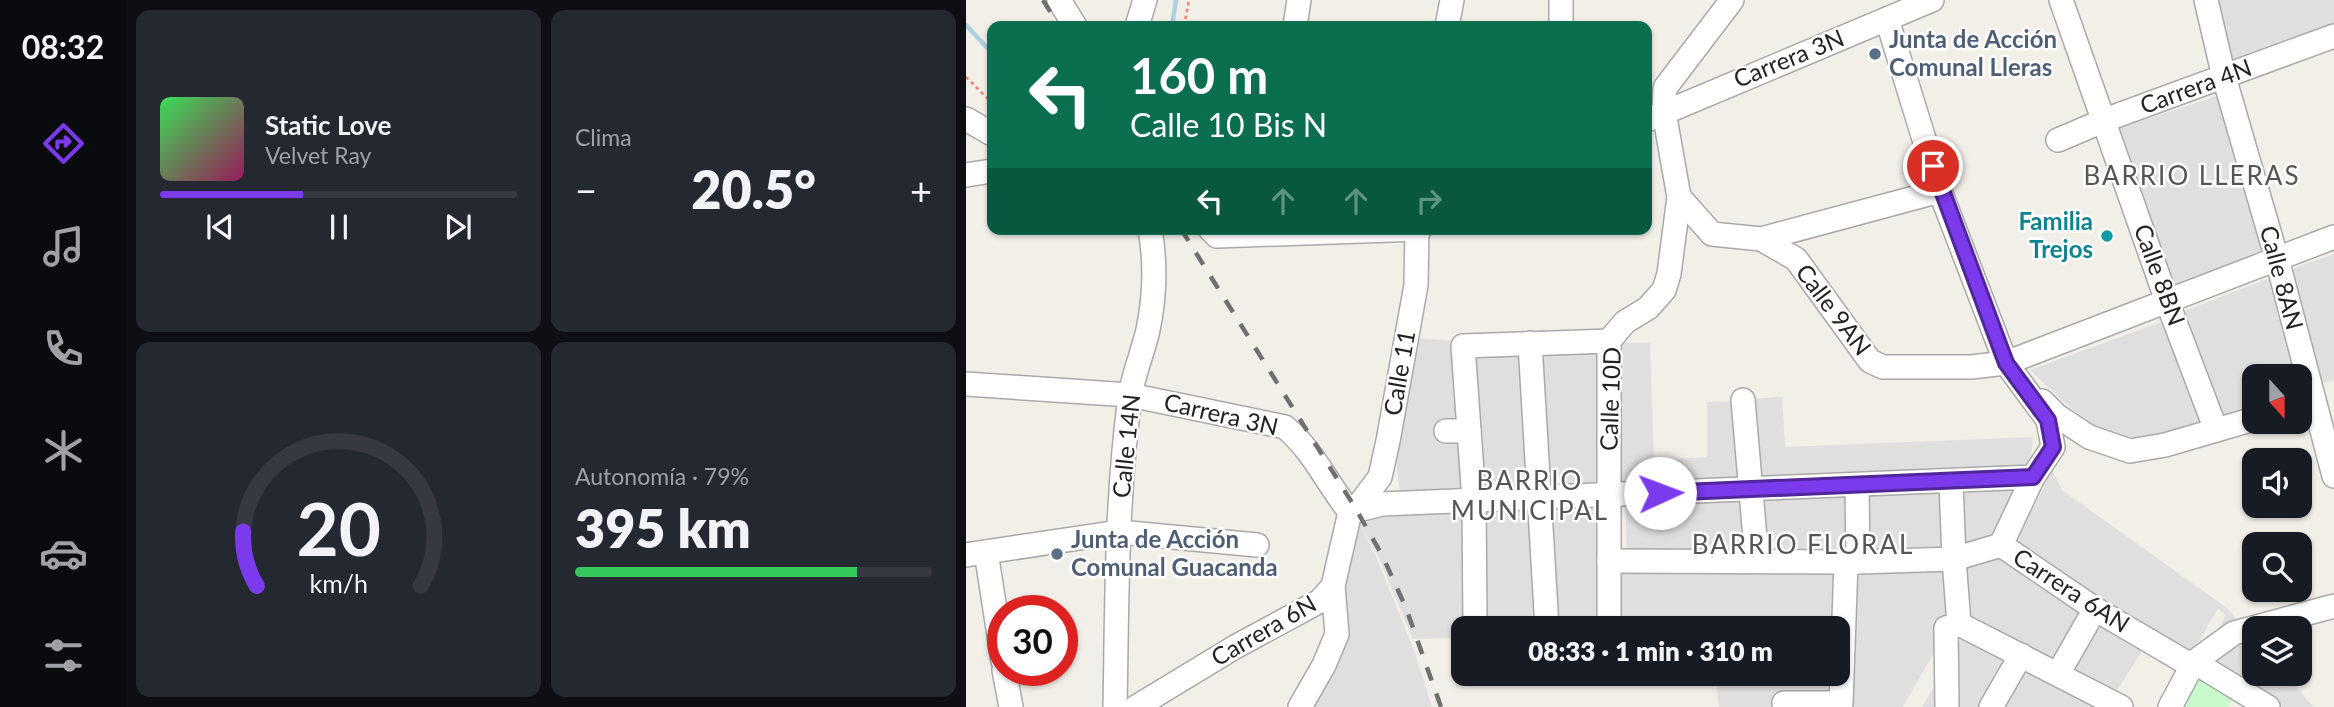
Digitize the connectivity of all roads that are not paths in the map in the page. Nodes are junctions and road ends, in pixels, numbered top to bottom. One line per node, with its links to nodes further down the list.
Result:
1 (1059, 0): 11 (street)
2 (1145, 0): 12 (street)
3 (1299, 0): 13 (street)
4 (1452, 0): 14 (street)
5 (1561, 0): 15 (street)
6 (1732, 0): 18 (street)
7 (1933, 0): 10 (street, Carrera 3N)
8 (2061, 0): 20 (street, Calle 8BN)
9 (2206, 0): 17 (street, Calle 8AN)
10 (1894, 11): 18 (street, Carrera 3N); 25 (street)
11 (1072, 21)
12 (1139, 21)
13 (1296, 21)
14 (1448, 21)
15 (1561, 21)
16 (2334, 36): 17 (street, Carrera 4N)
17 (2224, 77): 20 (street, Carrera 4N); 31 (street, Calle 8AN)
18 (1656, 116): 26 (street, Calle 10D)
19 (966, 118): 21 (street)
20 (2105, 120): 22 (street, Carrera 4N); 32 (street, Calle 8BN)
21 (987, 131)
22 (2058, 140)
23 (987, 172): 24 (street)
24 (966, 174)
25 (1940, 191): 30 (street); 35 (street)
26 (1679, 197): 30 (street, Calle 9AN); 33 (street, Calle 10D)
27 (1151, 235): 37 (street, Calle 14N)
28 (1418, 235): 52 (street, Calle 11)
29 (2334, 237): 31 (street, Calle 9AN)
30 (1761, 239): 35 (street, Calle 9AN)
31 (2277, 259): 32 (street, Calle 9AN); 39 (street, Calle 8AN)
32 (2167, 301): 35 (street, Calle 9AN); 41 (street, Calle 8BN)
33 (1609, 341): 34 (street); 49 (street, Calle 10D)
34 (1530, 343): 43 (street); 50 (street)
35 (2006, 363): 41 (street); 44 (street)
36 (966, 384): 37 (street, Carrera 3N)
37 (1130, 395): 52 (street, Carrera 3N); 53 (street, Calle 14N)
38 (1743, 400): 48 (street)
39 (2316, 400): 45 (street, Calle 8AN)
40 (2242, 422): 41 (street)
41 (2216, 430)
42 (1446, 431): 43 (street)
43 (1469, 431): 51 (street)
44 (2038, 471): 46 (street); 55 (street)
45 (2334, 476)
46 (1951, 482): 47 (street); 57 (street)
47 (1857, 486): 48 (street); 60 (street)
48 (1750, 490): 49 (street); 59 (street)
49 (1614, 495): 50 (street); 58 (street, Calle 10D)
50 (1539, 498): 51 (street); 66 (street)
51 (1474, 500): 52 (street); 65 (street)
52 (1353, 511): 61 (street, Carrera 6N)
53 (1119, 532): 54 (street); 56 (street); 77 (street, Calle 14N)
54 (1257, 545)
55 (2001, 545): 57 (street, Carrera 6AN); 64 (street, Carrera 6AN)
56 (976, 554): 62 (street)
57 (1954, 559): 60 (street, Carrera 6AN); 68 (street)
58 (1615, 561): 59 (street, Carrera 6AN); 67 (street, Calle 10D)
59 (1757, 561): 60 (street, Carrera 6AN)
60 (1852, 562): 75 (street)
61 (1333, 586): 71 (street); 78 (street, Carrera 6N)
62 (987, 598)
63 (2334, 606): 70 (street)
64 (2095, 609): 70 (street, Carrera 6AN); 72 (street)
65 (1475, 616)
66 (1546, 616)
67 (1610, 616)
68 (1959, 624): 69 (street); 81 (street)
69 (2021, 656): 72 (street); 82 (street)
70 (2193, 664): 84 (street); 85 (street, Carrera 6AN)
71 (1324, 665): 79 (street); 80 (street)
72 (2058, 674): 74 (street)
73 (1007, 686): 76 (street)
74 (2081, 698): 83 (street)
75 (1784, 703)
76 (1011, 707)
77 (1115, 707)
78 (1136, 707)
79 (1300, 707)
80 (1318, 707)
81 (1947, 707)
82 (1991, 707)
83 (2121, 707)
84 (2169, 707)
85 (2268, 707)

